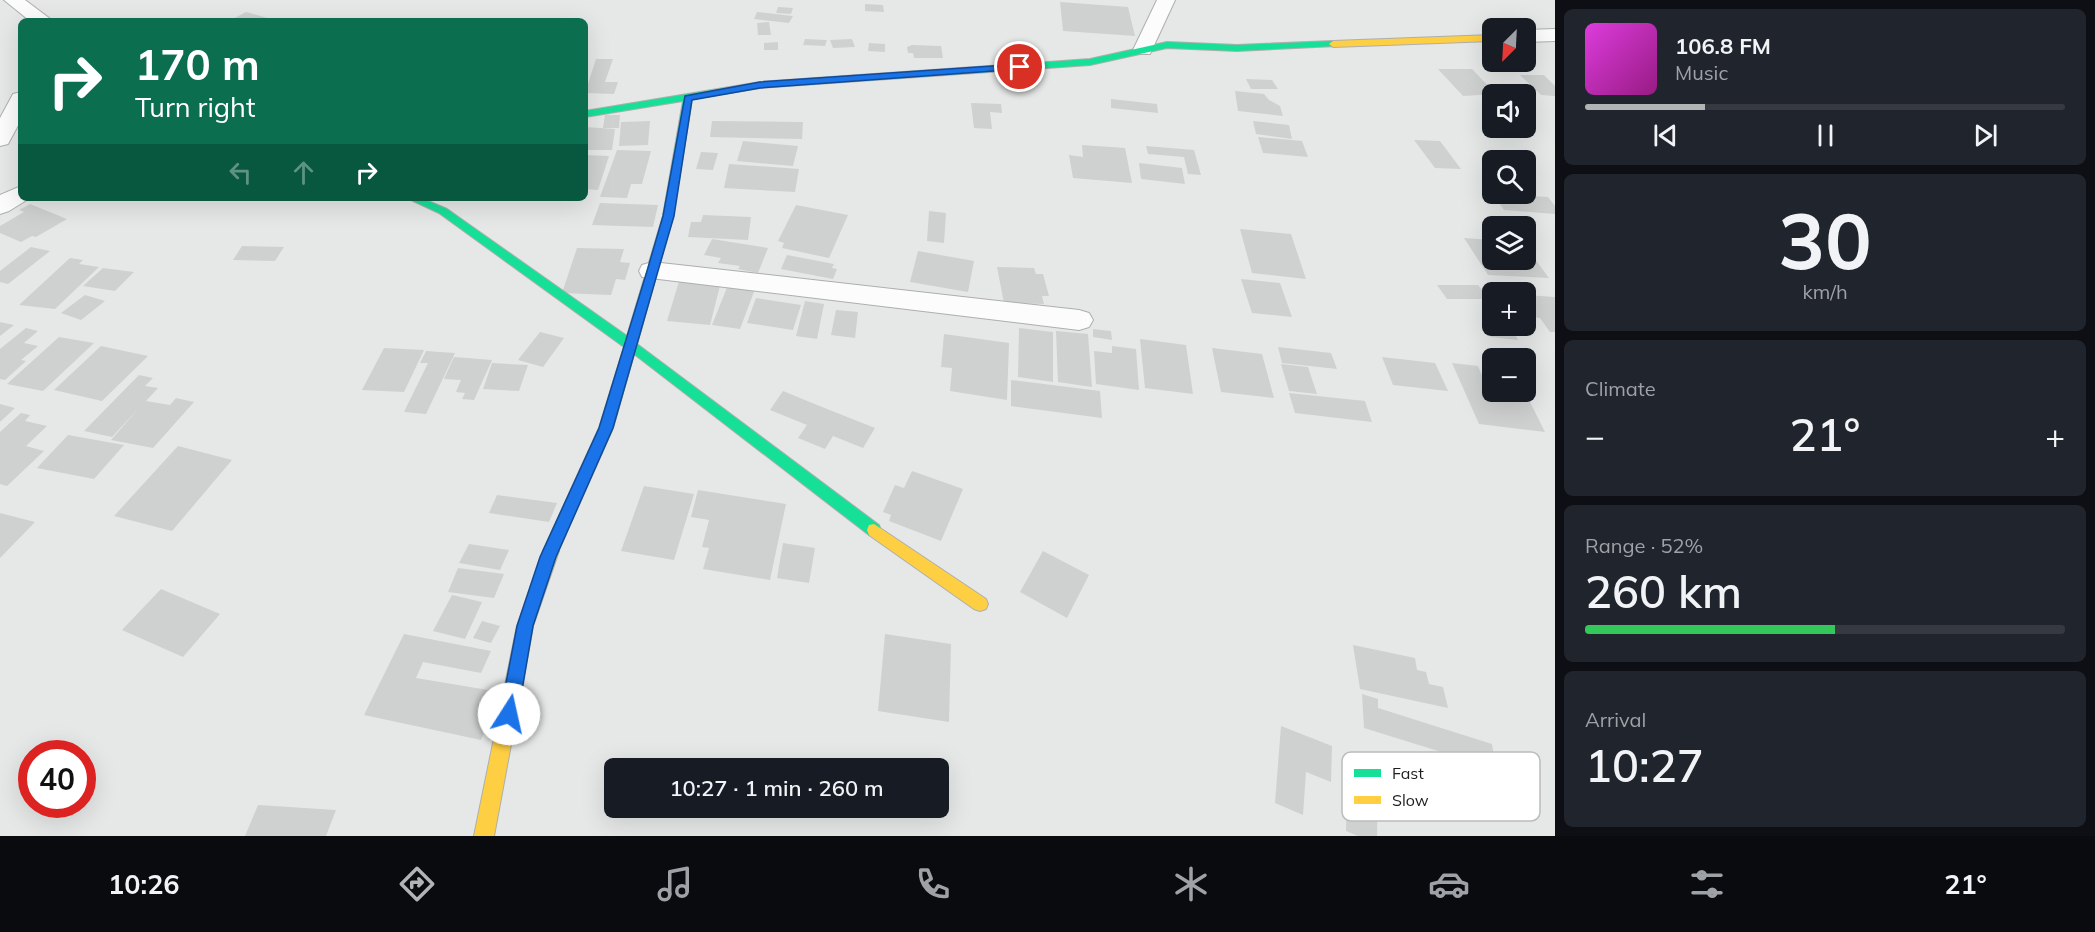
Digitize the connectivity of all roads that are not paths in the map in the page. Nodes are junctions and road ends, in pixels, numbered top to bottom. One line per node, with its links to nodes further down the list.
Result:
1 (14, 0): 3 (street)
2 (1166, 0): 7 (street)
3 (36, 18)
4 (1555, 35): 5 (street)
5 (1536, 36)
6 (1482, 38): 7 (street)
7 (1143, 50): 8 (street)
8 (688, 98): 10 (street); 15 (street)
9 (18, 105): 11 (street)
10 (588, 114)
11 (0, 139)
12 (18, 195): 14 (street)
13 (419, 201): 17 (street)
14 (0, 206)
15 (652, 271): 16 (street); 17 (street)
16 (1079, 320)
17 (630, 345): 18 (street); 19 (street)
18 (980, 604)
19 (484, 836)

